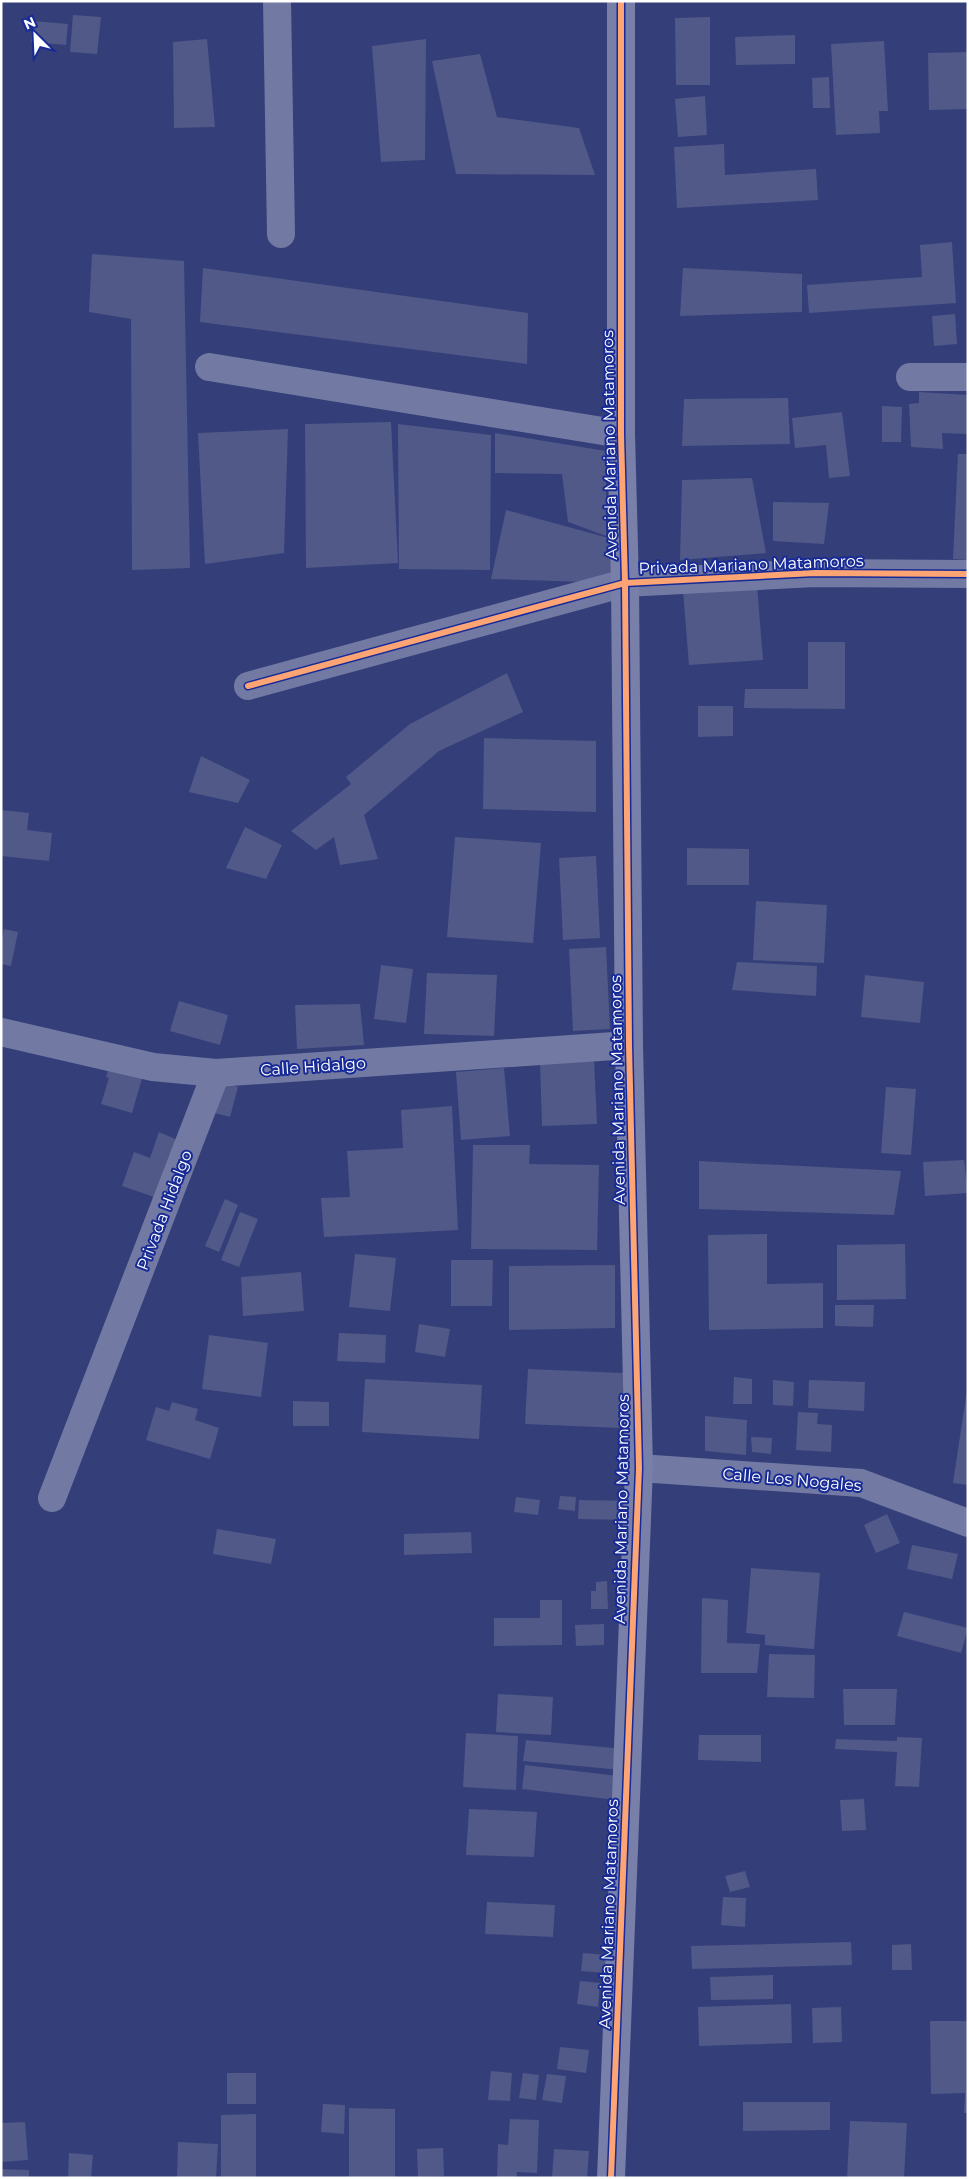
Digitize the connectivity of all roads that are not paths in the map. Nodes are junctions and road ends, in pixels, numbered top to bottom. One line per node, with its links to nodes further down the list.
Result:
1 (277, 1): 3 (street)
2 (621, 1): 7 (street, Avenida Mariano Matamoros)
3 (281, 234)
4 (209, 366): 7 (street)
5 (910, 377): 6 (street)
6 (968, 377)
7 (621, 434): 9 (street, Avenida Mariano Matamoros)
8 (968, 574): 9 (street, Privada Mariano Matamoros)
9 (625, 584): 10 (street, Privada Mariano Matamoros); 12 (street, Avenida Mariano Matamoros)
10 (248, 686)
11 (1, 1032): 13 (street, Calle Hidalgo)
12 (629, 1045): 13 (street, Calle Hidalgo); 14 (street, Avenida Mariano Matamoros)
13 (216, 1073): 15 (street, Privada Hidalgo)
14 (639, 1468): 16 (street, Calle Los Nogales); 17 (street, Avenida Mariano Matamoros)
15 (52, 1498)
16 (968, 1523)
17 (611, 2178)

